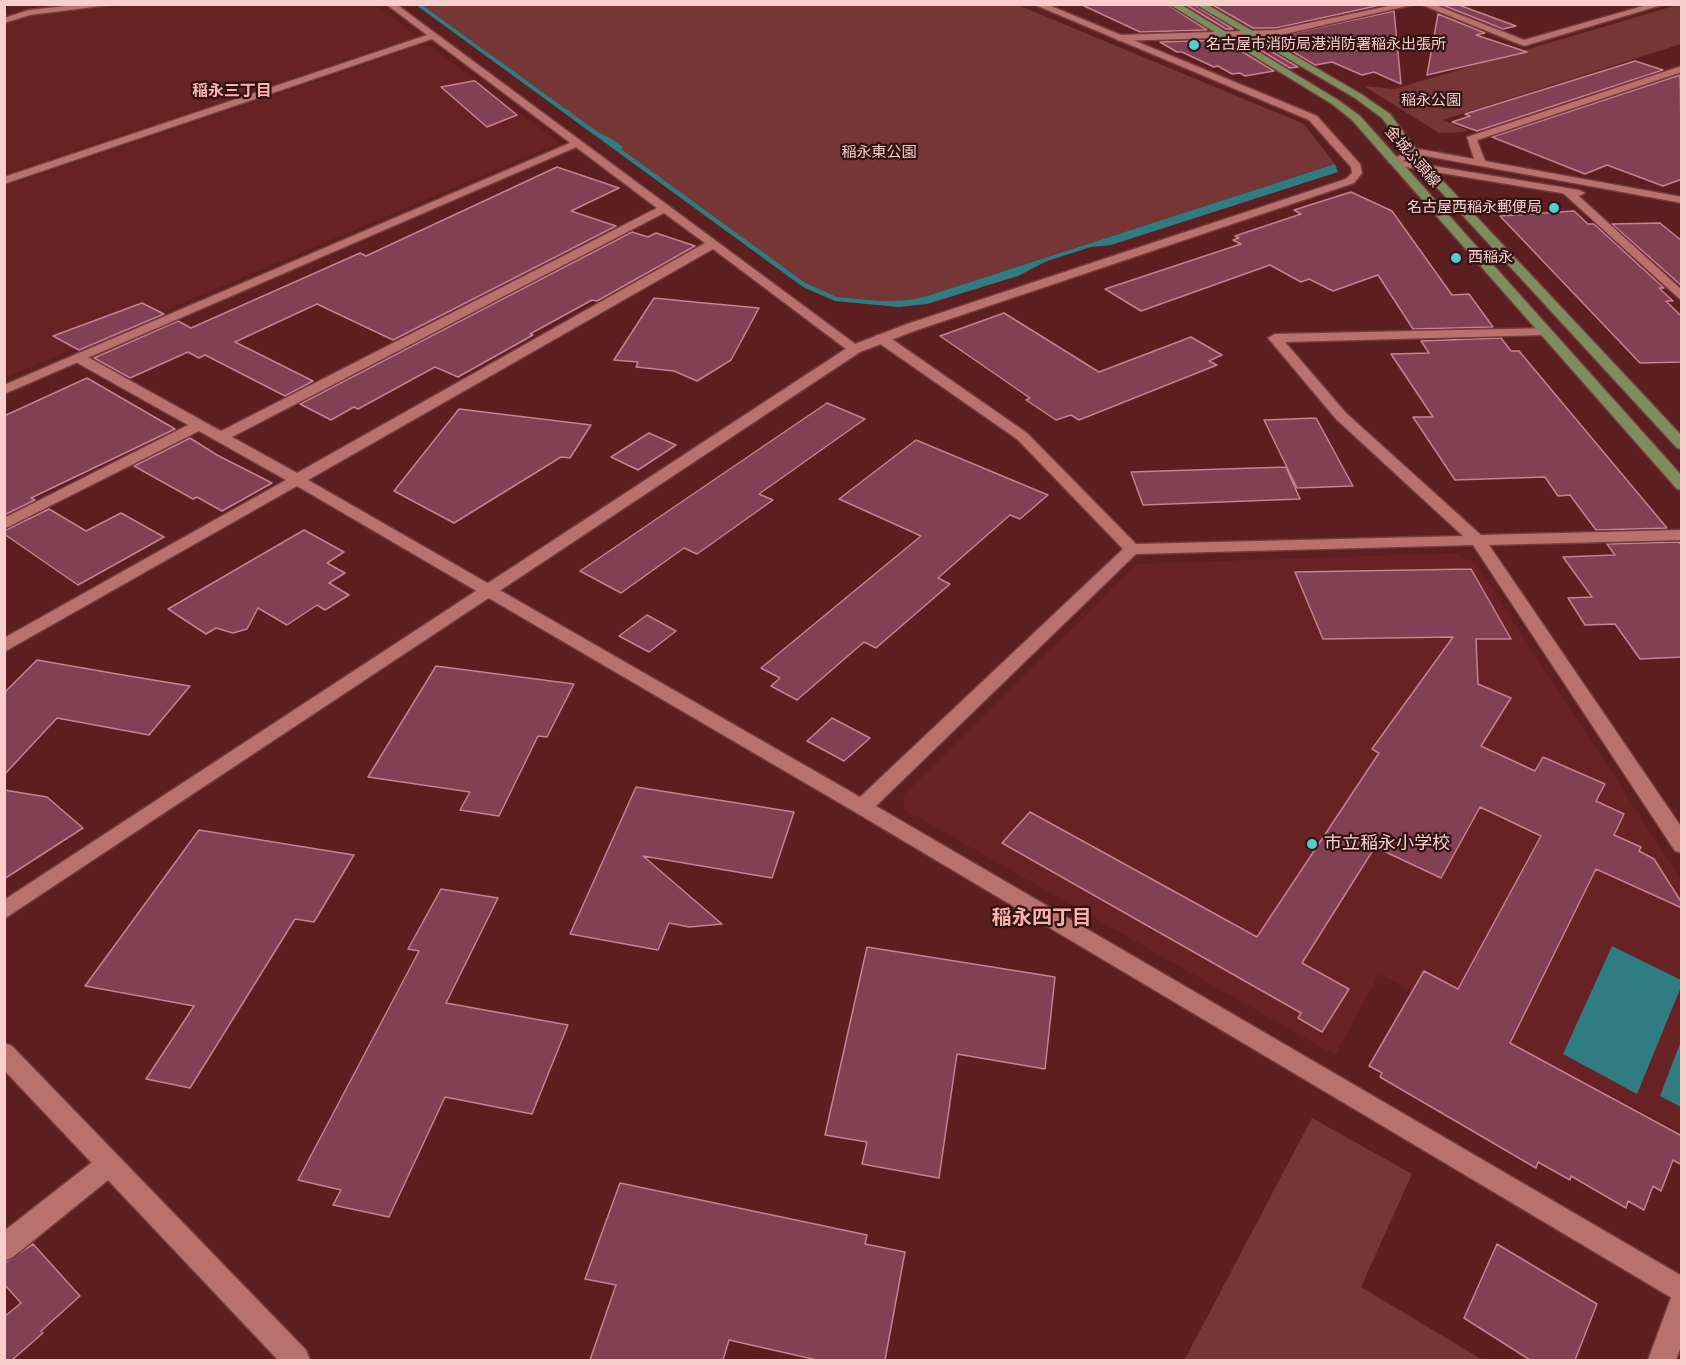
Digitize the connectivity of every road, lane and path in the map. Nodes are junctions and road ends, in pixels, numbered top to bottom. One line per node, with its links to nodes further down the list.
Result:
1 (113, 4): 9 (street)
2 (390, 4): 11 (street)
3 (1037, 4): 13 (street)
4 (1173, 4): 12 (main road, 金城ふ頭線)
5 (1199, 4): 10 (main road, 金城ふ頭線)
6 (1413, 4): 10 (street)
7 (1424, 4): 8 (street)
8 (1661, 4)
9 (4, 21)
10 (1253, 35): 12 (street); 16 (main road, 金城ふ頭線)
11 (434, 36): 15 (street); 20 (street)
12 (1224, 37): 13 (street); 18 (main road, 金城ふ頭線)
13 (1119, 38): 28 (street)
14 (1682, 69): 17 (street)
15 (577, 143): 23 (street); 30 (street)
16 (1413, 151): 17 (street); 18 (street); 19 (main road, 金城ふ頭線)
17 (1480, 161): 22 (street)
18 (1393, 162): 19 (street); 27 (main road, 金城ふ頭線)
19 (1425, 166): 21 (street); 34 (main road, 金城ふ頭線)
20 (4, 181)
21 (1567, 191): 24 (street); 26 (street)
22 (1682, 200)
23 (665, 208): 25 (street); 33 (street)
24 (1682, 212)
25 (713, 244): 29 (street); 35 (street)
26 (1682, 297)
27 (1545, 331): 36 (main road, 金城ふ頭線); 39 (street)
28 (880, 338): 29 (street); 40 (street)
29 (855, 349): 41 (street)
30 (79, 358): 31 (street); 32 (street)
31 (4, 390)
32 (198, 425): 33 (street); 37 (street)
33 (221, 437): 35 (street)
34 (1682, 445)
35 (296, 479): 41 (street); 42 (street)
36 (1682, 486)
37 (4, 524)
38 (1682, 535): 39 (street)
39 (1478, 541): 40 (street); 44 (street)
40 (1132, 549): 43 (street)
41 (489, 591): 43 (street); 45 (street)
42 (4, 646)
43 (862, 807): 49 (street)
44 (1682, 845)
45 (4, 911)
46 (4, 1053): 47 (street)
47 (110, 1164): 48 (street); 51 (street)
48 (4, 1248)
49 (1682, 1291)
50 (1682, 1301): 52 (street)
51 (296, 1360)
52 (1662, 1360)

